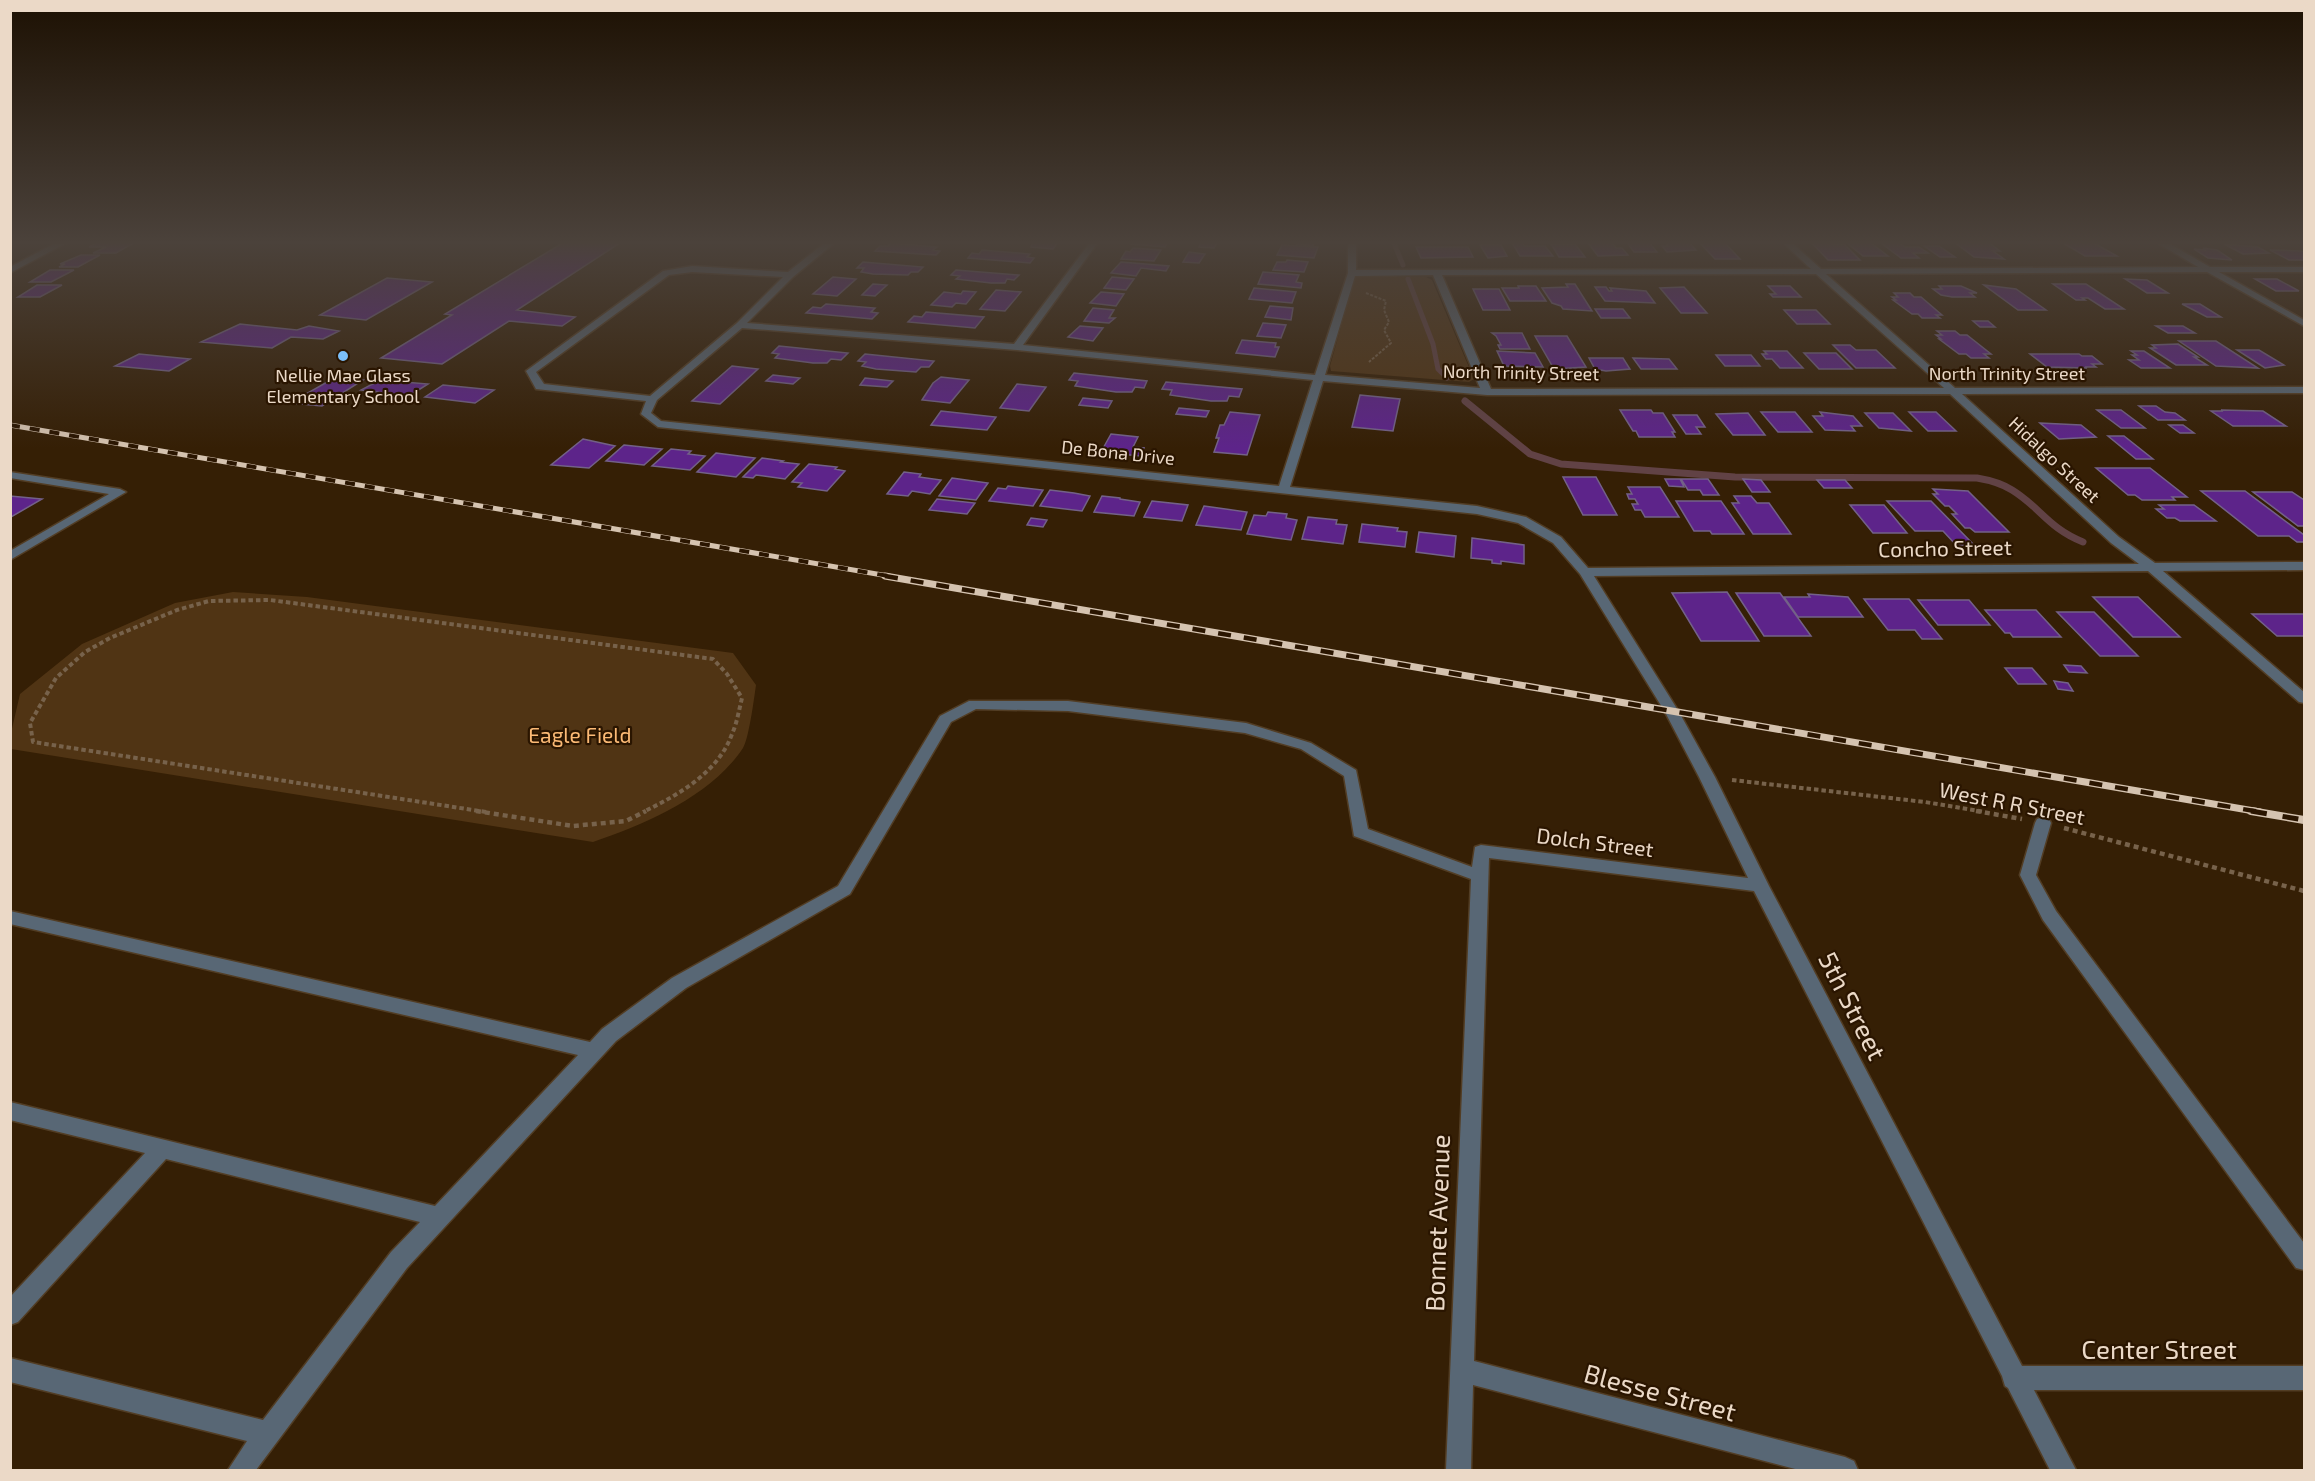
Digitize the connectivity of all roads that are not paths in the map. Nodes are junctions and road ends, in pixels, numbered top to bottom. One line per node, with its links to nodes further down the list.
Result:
1 (615, 310): 15 (street)
2 (755, 310): 9 (street)
3 (1044, 310): 10 (street)
4 (1341, 310): 11 (street)
5 (1452, 310): 14 (street)
6 (1862, 310): 13 (street, Hidalgo Street)
7 (2281, 310): 8 (street)
8 (2304, 323)
9 (740, 325): 10 (street, North Trinity Street); 15 (street)
10 (1017, 347): 11 (street, North Trinity Street)
11 (1320, 378): 14 (street, North Trinity Street); 17 (street)
12 (2304, 390): 13 (street, North Trinity Street)
13 (1953, 391): 14 (street, North Trinity Street); 19 (street, Hidalgo Street)
14 (1487, 392)
15 (652, 399): 17 (street, De Bona Drive)
16 (10, 475): 18 (street)
17 (1284, 488): 21 (street, De Bona Drive)
18 (10, 556)
19 (2150, 566): 20 (street, Concho Street); 21 (street, Concho Street); 22 (street, Hidalgo Street)
20 (2304, 566)
21 (1585, 572): 25 (street, 5th Street)
22 (2304, 699)
23 (2043, 823): 32 (street)
24 (1480, 876): 25 (street, Dolch Street); 26 (street, Dolch Street); 28 (street)
25 (1760, 886): 36 (street, 5th Street)
26 (1479, 906): 35 (street, Bonnet Avenue)
27 (10, 917): 28 (street)
28 (595, 1052): 31 (street)
29 (10, 1111): 30 (street)
30 (163, 1148): 31 (street); 33 (street)
31 (440, 1217): 38 (street)
32 (2304, 1260)
33 (10, 1314)
34 (10, 1370): 38 (street)
35 (1461, 1370): 40 (street, Bonnet Avenue); 41 (street, Blesse Street)
36 (2013, 1378): 37 (street, Center Street); 42 (street, 5th Street)
37 (2304, 1378)
38 (269, 1434): 39 (street)
39 (241, 1470)
40 (1458, 1470)
41 (1845, 1470)
42 (2063, 1470)

